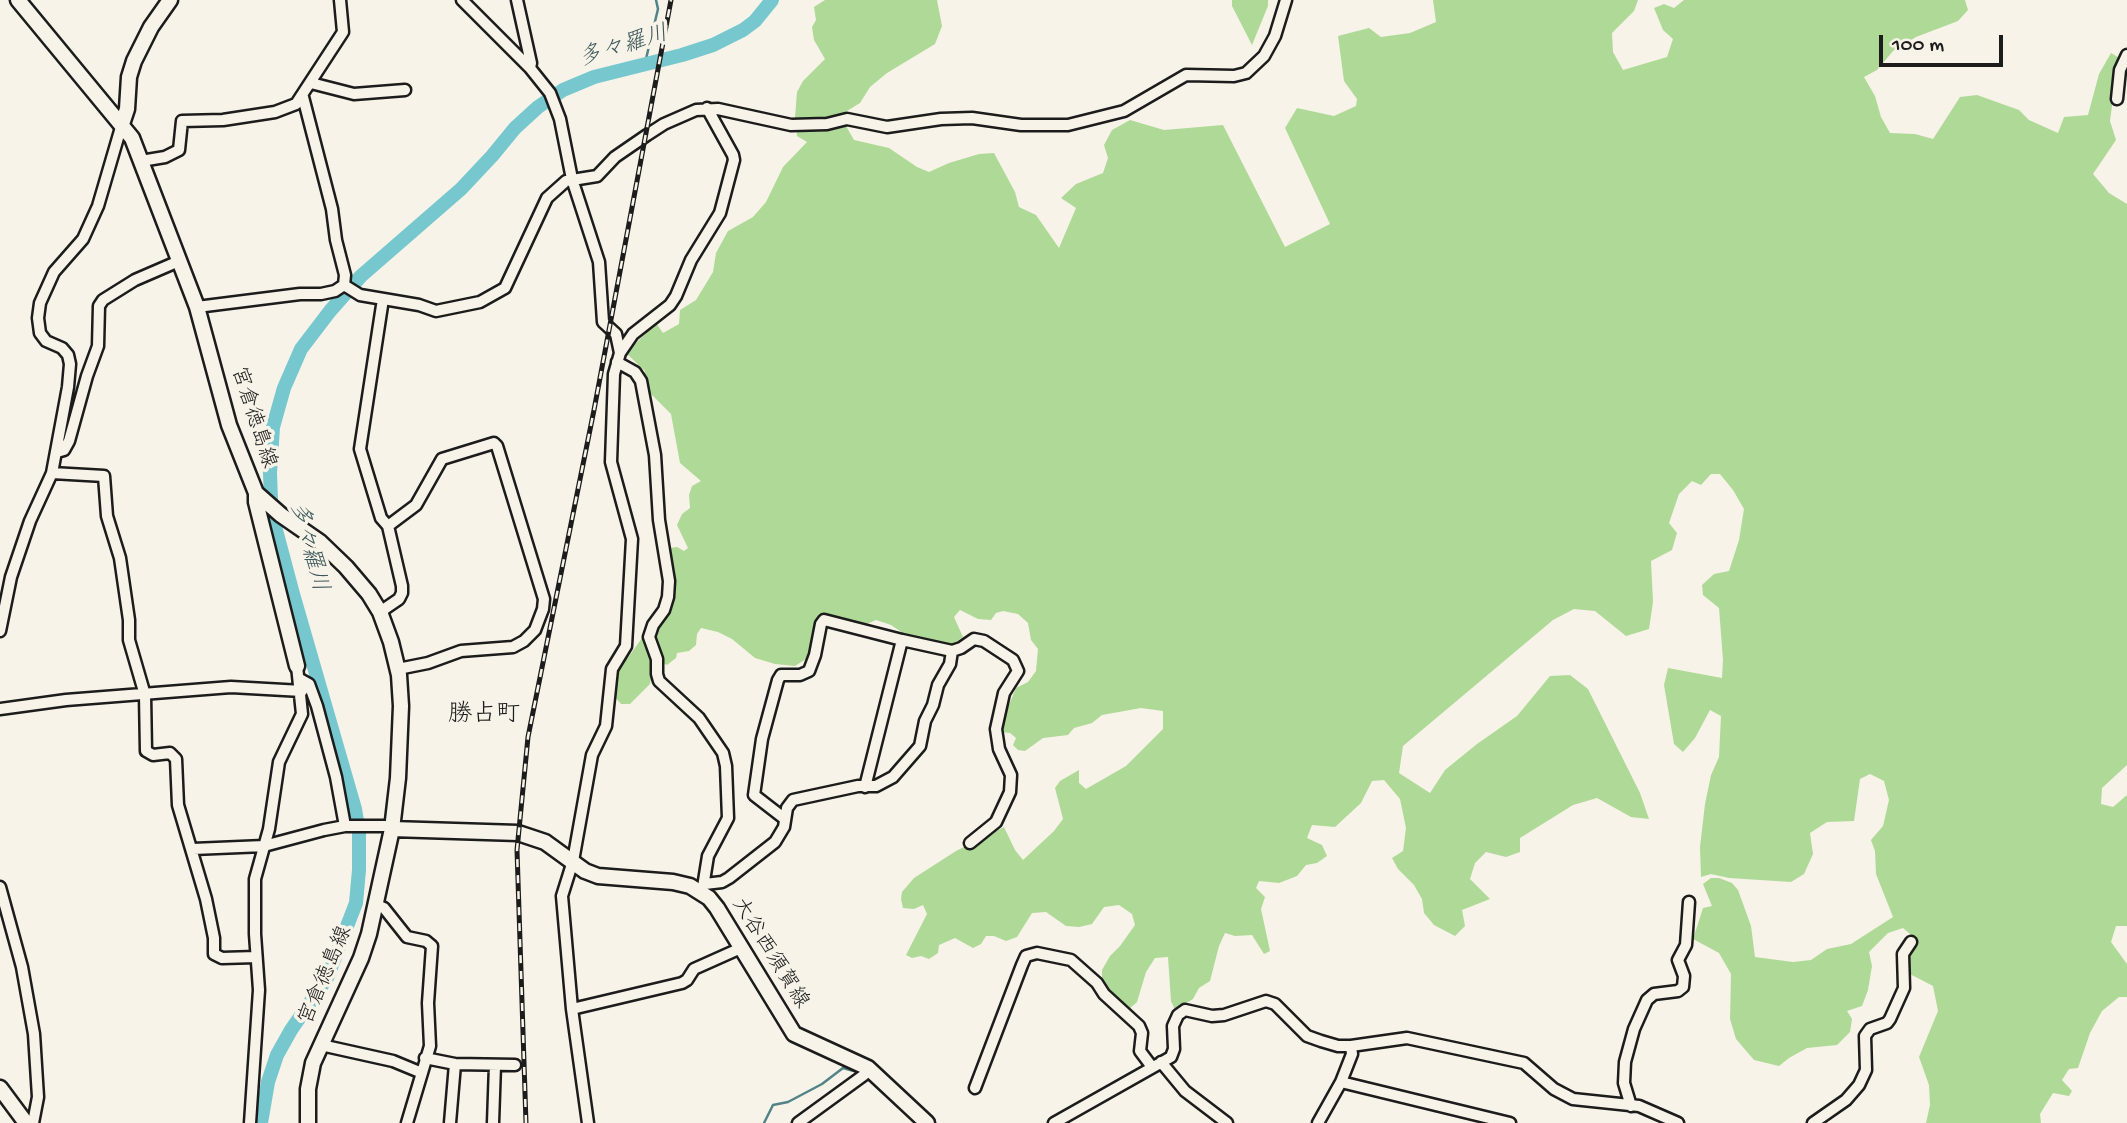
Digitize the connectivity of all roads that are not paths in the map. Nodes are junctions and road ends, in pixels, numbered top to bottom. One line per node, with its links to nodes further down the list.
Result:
1 (18, 0): 14 (main road, 宮倉徳島線)
2 (170, 0): 14 (main road)
3 (340, 0): 9 (street)
4 (462, 0): 8 (street)
5 (1286, 0): 13 (street)
6 (520, 2): 8 (street)
7 (2127, 55): 12 (street)
8 (530, 68): 16 (street)
9 (311, 83): 10 (street); 11 (street)
10 (405, 90)
11 (303, 97): 15 (street); 18 (street)
12 (2116, 99)
13 (707, 108): 16 (street); 22 (street)
14 (122, 124): 15 (main road, 宮倉徳島線); 24 (street)
15 (141, 161): 17 (main road, 宮倉徳島線)
16 (572, 179): 19 (street); 21 (street)
17 (179, 261): 20 (main road, 宮倉徳島線); 24 (street)
18 (347, 288): 19 (street); 20 (street)
19 (383, 299): 27 (street)
20 (197, 307): 26 (main road, 宮倉徳島線)
21 (616, 334): 22 (street); 23 (street)
22 (633, 334): 23 (street)
23 (618, 358): 44 (street); 46 (street)
24 (57, 452): 25 (street)
25 (52, 473): 29 (street); 35 (street)
26 (259, 496): 28 (main road, 宮倉徳島線); 33 (main road)
27 (388, 526): 28 (street); 32 (street)
28 (380, 612): 32 (main road, 宮倉徳島線)
29 (0, 631)
30 (902, 640): 31 (street); 37 (street); 38 (street)
31 (952, 651): 37 (street); 41 (street)
32 (398, 669): 40 (main road, 宮倉徳島線)
33 (299, 672): 34 (street); 39 (street)
34 (302, 691): 35 (street); 42 (street)
35 (145, 695): 36 (street); 43 (street)
36 (0, 709)
37 (865, 787): 38 (street)
38 (785, 819): 46 (street)
39 (348, 826): 40 (street); 42 (street)
40 (392, 830): 44 (main road, 大谷西須賀線); 48 (main road, 宮倉徳島線)
41 (970, 843)
42 (264, 846): 43 (street); 51 (street)
43 (193, 849): 51 (street)
44 (573, 861): 46 (main road, 大谷西須賀線); 52 (street)
45 (0, 887): 67 (street)
46 (703, 888): 50 (main road, 大谷西須賀線)
47 (1689, 902): 65 (street)
48 (377, 905): 53 (main road, 宮倉徳島線); 55 (street)
49 (1911, 942): 81 (street)
50 (741, 948): 52 (street); 60 (main road, 大谷西須賀線)
51 (256, 957): 68 (street)
52 (572, 1009): 73 (street)
53 (321, 1045): 61 (street); 69 (main road, 宮倉徳島線)
54 (1351, 1046): 59 (street); 62 (street); 65 (street)
55 (425, 1058): 56 (street); 61 (street)
56 (455, 1064): 57 (street); 71 (street)
57 (495, 1065): 58 (street); 72 (street)
58 (515, 1065)
59 (1156, 1065): 64 (street); 76 (street); 77 (street)
60 (867, 1068): 74 (street); 75 (main road, 大谷西須賀線)
61 (422, 1073): 70 (street)
62 (1341, 1082): 78 (street); 79 (street)
63 (0, 1088): 66 (main road)
64 (975, 1088)
65 (1631, 1105): 80 (street)
66 (26, 1123)
67 (33, 1123)
68 (250, 1123)
69 (308, 1123)
70 (407, 1123)
71 (450, 1123)
72 (494, 1123)
73 (589, 1123)
74 (798, 1123)
75 (927, 1123)
76 (1054, 1123)
77 (1227, 1123)
78 (1318, 1123)
79 (1510, 1123)
80 (1678, 1123)
81 (1813, 1123)

